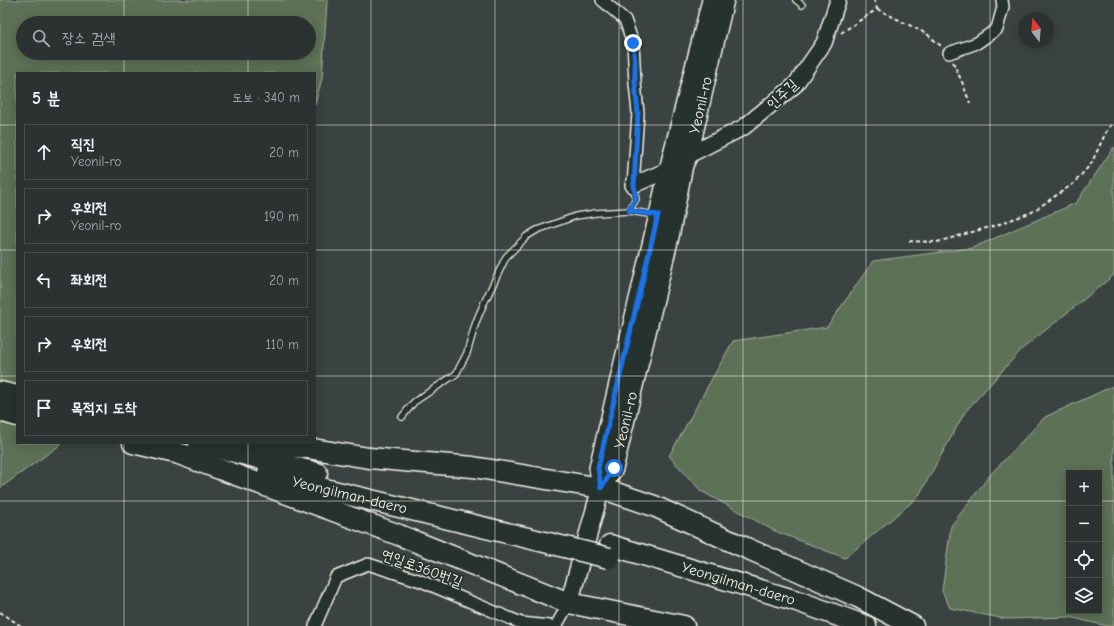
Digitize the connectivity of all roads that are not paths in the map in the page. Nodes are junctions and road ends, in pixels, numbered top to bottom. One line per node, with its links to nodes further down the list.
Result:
1 (602, 0): 11 (street)
2 (711, 0): 10 (main road, Yeonil-ro)
3 (725, 0): 9 (main road, Yeonil-ro)
4 (796, 0): 7 (lane)
5 (838, 0): 9 (street, 인주길)
6 (1002, 0): 8 (street)
7 (802, 5)
8 (949, 53)
9 (689, 154): 10 (street, 인주길); 23 (main road, Yeonil-ro)
10 (668, 170): 11 (street, 인주길); 13 (main road, Yeonil-ro)
11 (634, 185): 12 (lane)
12 (629, 211): 13 (lane); 18 (lane)
13 (658, 215): 23 (main road, Yeonil-ro)
14 (0, 392): 15 (highway)
15 (16, 396)
16 (0, 411): 17 (highway)
17 (16, 416)
18 (402, 417)
19 (137, 444): 22 (highway, Yeongilman-daero)
20 (203, 444): 24 (highway, Yeongilman-daero)
21 (250, 444): 23 (highway)
22 (179, 454): 24 (highway, Yeongilman-daero); 26 (highway)
23 (601, 488): 26 (main road); 33 (highway)
24 (567, 541): 25 (highway)
25 (610, 552): 31 (highway, Yeongilman-daero); 32 (highway, Yeongilman-daero)
26 (569, 603): 29 (street); 30 (highway)
27 (315, 626): 28 (street, 연일로360번길)
28 (549, 626)
29 (556, 626)
30 (684, 626)
31 (826, 626)
32 (866, 626)
33 (913, 626)

